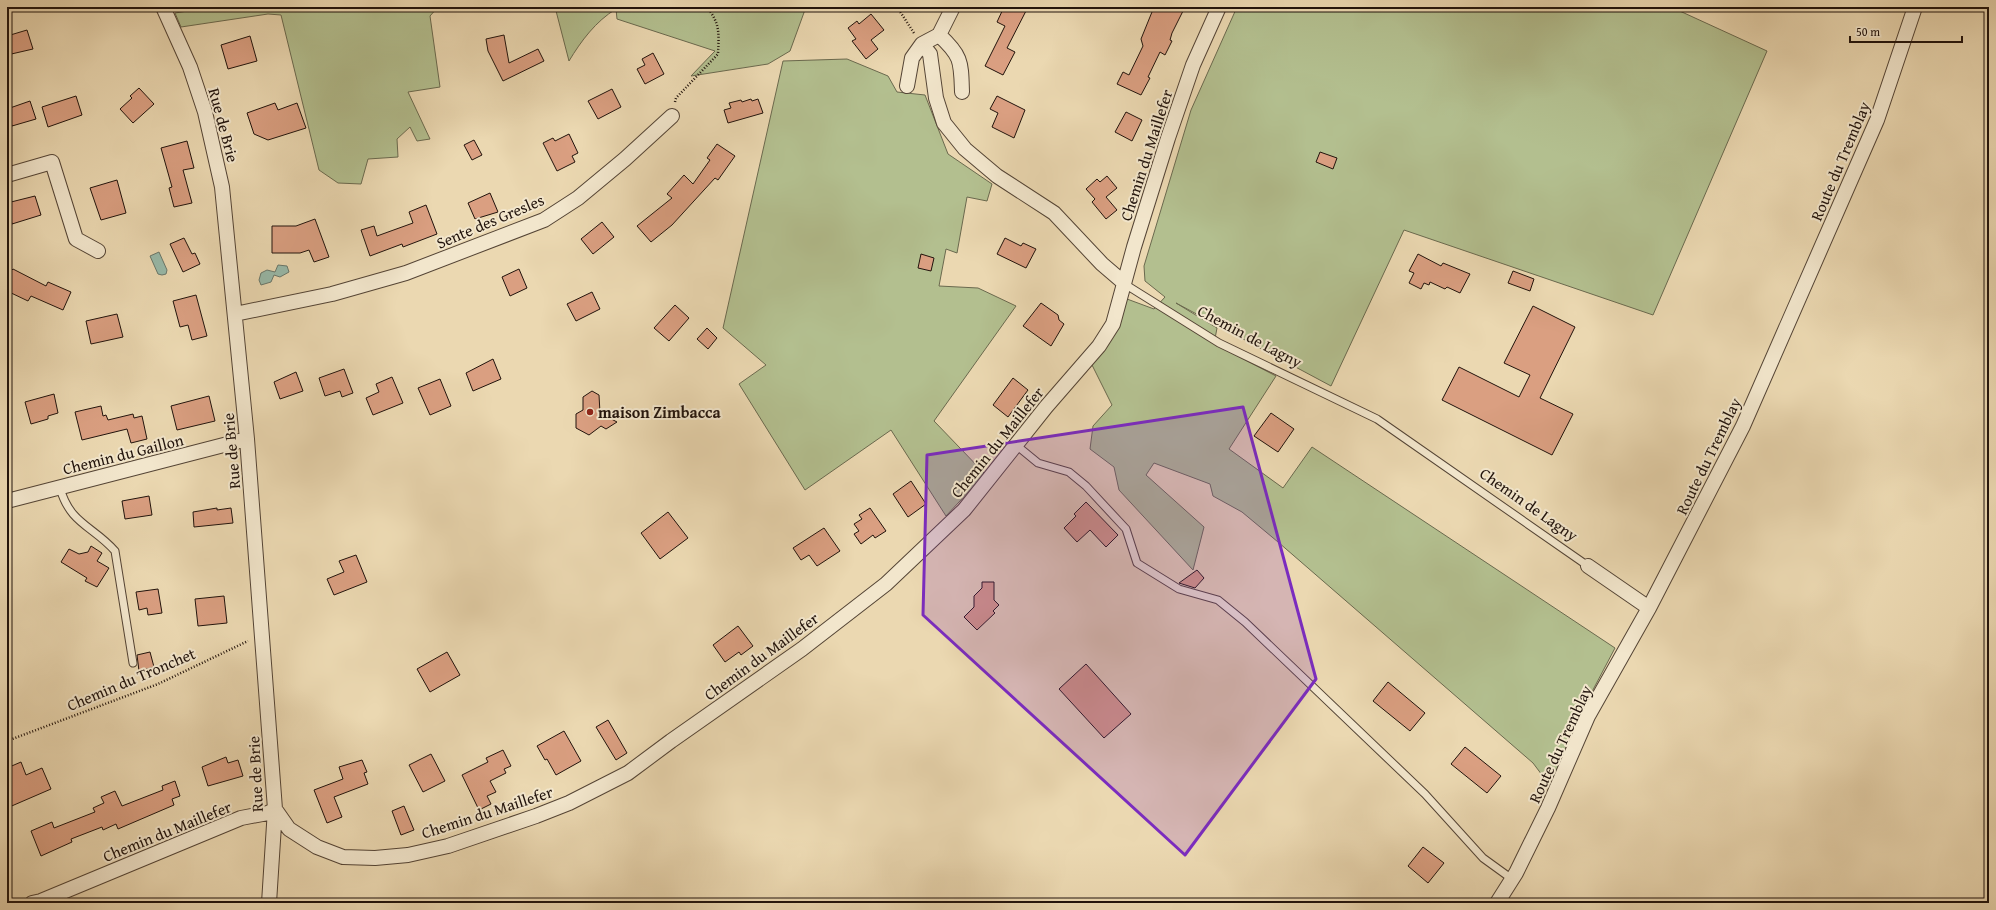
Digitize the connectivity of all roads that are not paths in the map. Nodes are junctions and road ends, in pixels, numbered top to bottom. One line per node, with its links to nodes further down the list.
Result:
1 (163, 7): 13 (street, Rue de Brie)
2 (953, 7): 5 (street)
3 (1219, 7): 12 (street, Chemin du Maillefer)
4 (1915, 7): 19 (street, Route du Tremblay)
5 (939, 35): 6 (street); 8 (street)
6 (922, 44): 7 (street); 12 (street, Chemin de Lagny)
7 (907, 86)
8 (962, 92)
9 (672, 116): 13 (street, Sente des Gresles)
10 (7, 175): 11 (street)
11 (98, 251)
12 (1123, 282): 15 (street, Chemin du Maillefer); 18 (lane, Chemin de Lagny)
13 (235, 314): 14 (street, Rue de Brie)
14 (247, 439): 16 (street, Chemin du Gaillon); 21 (street, Rue de Brie)
15 (1016, 444): 21 (street, Chemin du Maillefer); 22 (lane)
16 (60, 488): 17 (street, Chemin du Gaillon); 20 (lane)
17 (7, 502)
18 (1588, 566): 19 (street, Chemin de Lagny)
19 (1649, 608): 22 (street, Route du Tremblay)
20 (133, 663)
21 (275, 809): 23 (street, Chemin du Maillefer); 24 (street, Rue de Brie)
22 (1512, 880): 25 (street, Route du Tremblay)
23 (32, 903)
24 (269, 903)
25 (1497, 903)

